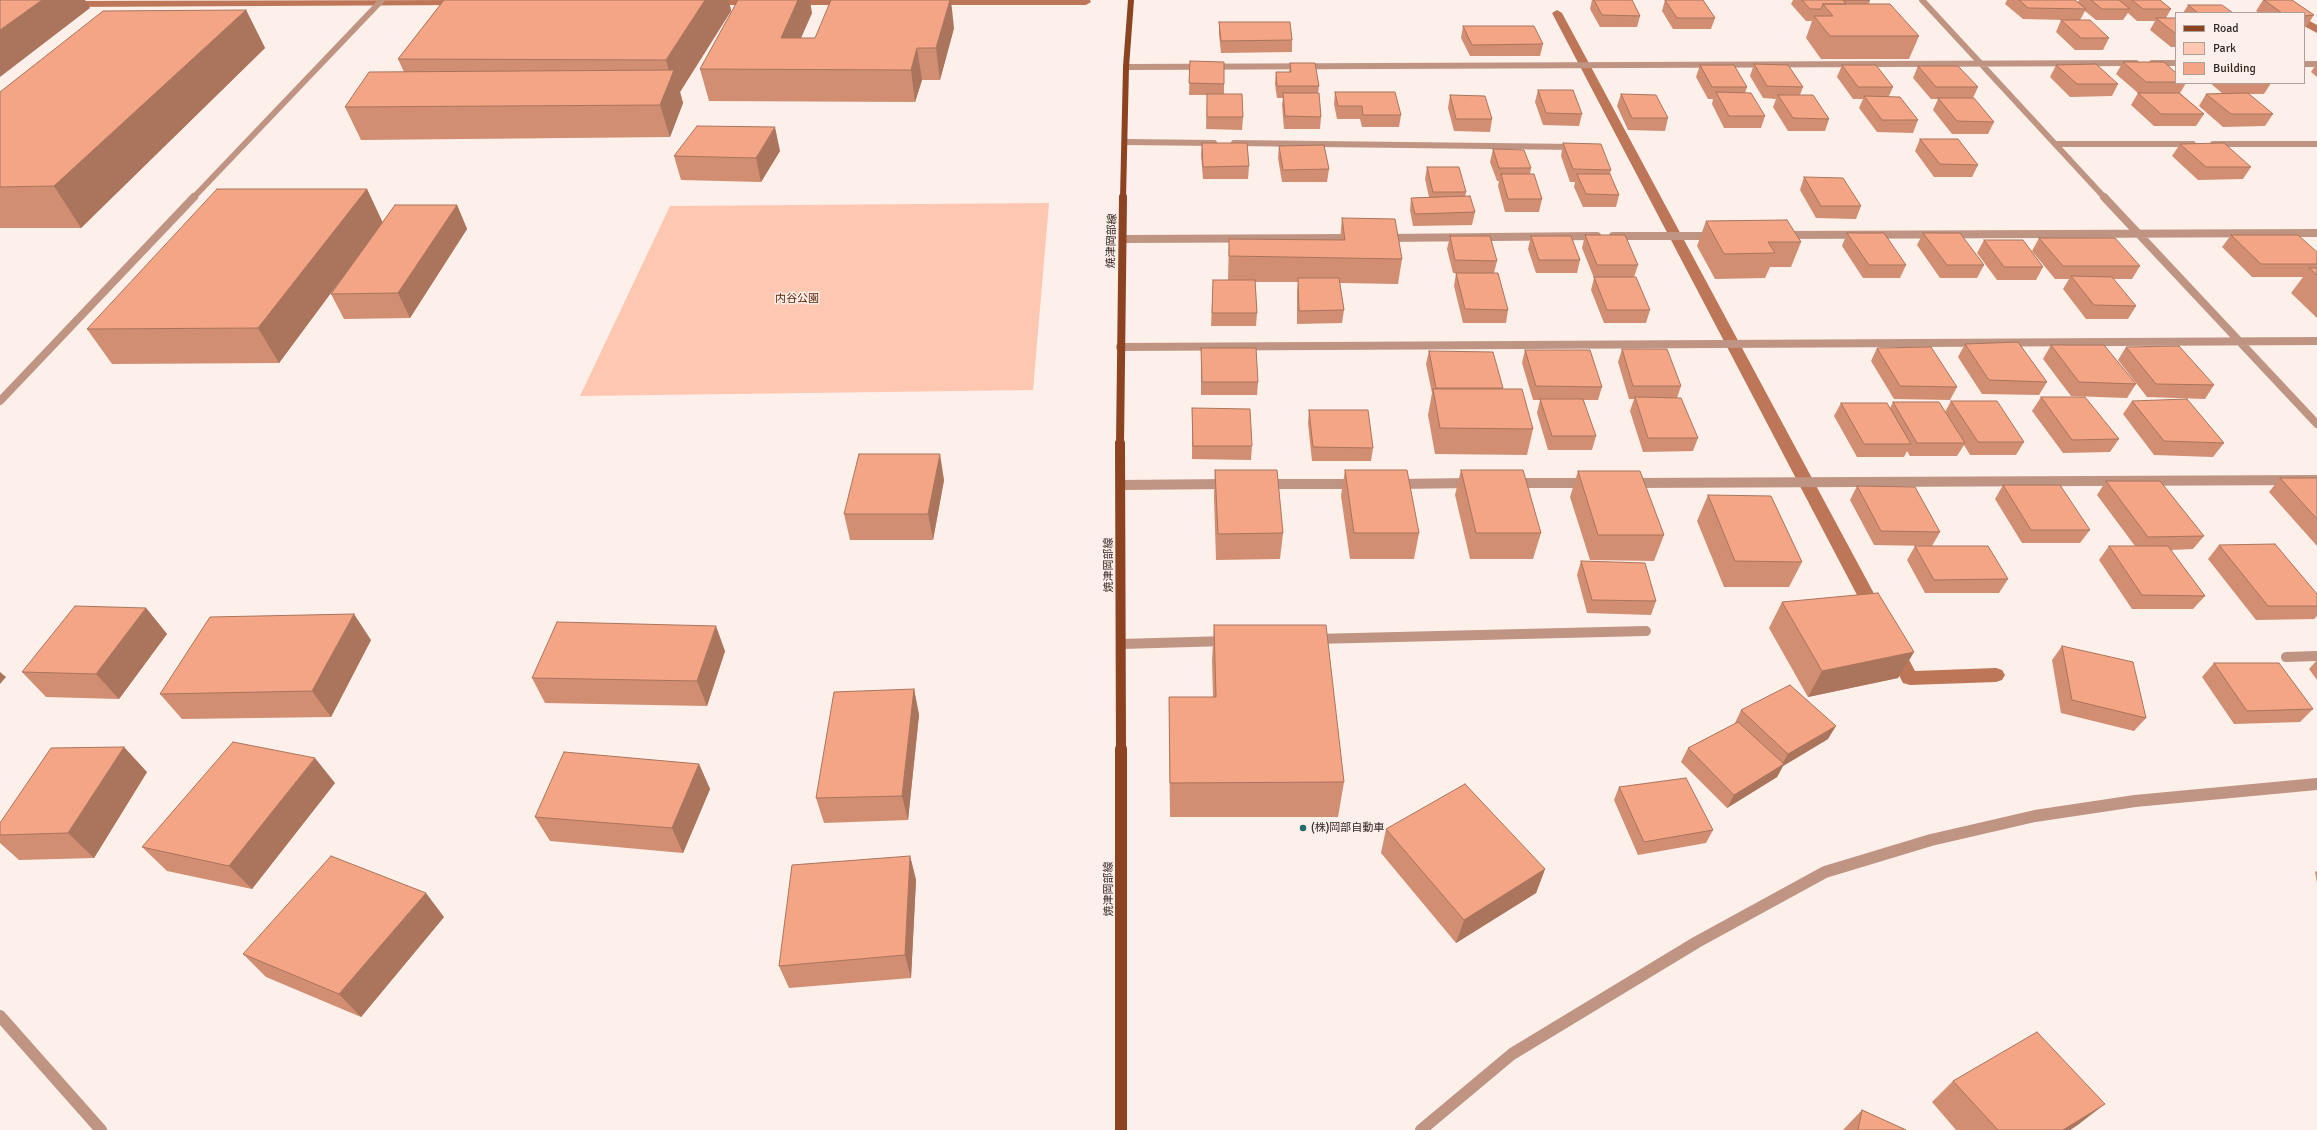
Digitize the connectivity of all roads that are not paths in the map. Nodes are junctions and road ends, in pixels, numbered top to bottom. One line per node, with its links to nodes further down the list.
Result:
1 (382, 0): 25 (street)
2 (1131, 0): 8 (main road, 焼津岡部線)
3 (1922, 0): 4 (street)
4 (1978, 63): 5 (street); 8 (street); 10 (street)
5 (2175, 63)
6 (2305, 64): 7 (street)
7 (2317, 64)
8 (1126, 67): 9 (main road, 焼津岡部線)
9 (1126, 142): 14 (street); 21 (main road, 焼津岡部線)
10 (2056, 144): 11 (street); 15 (street)
11 (2198, 144)
12 (2206, 144): 13 (street)
13 (2317, 144)
14 (1582, 147)
15 (2139, 233): 16 (street); 17 (street); 22 (street)
16 (2317, 233)
17 (1775, 235)
18 (1720, 236): 20 (street)
19 (1363, 238): 21 (street)
20 (1378, 238)
21 (1124, 240): 24 (main road, 焼津岡部線)
22 (2239, 341): 23 (street); 24 (street); 26 (street)
23 (2317, 341)
24 (1120, 347): 36 (main road, 焼津岡部線)
25 (0, 401)
26 (2317, 424)
27 (2317, 480): 31 (street)
28 (1480, 483): 35 (street)
29 (1504, 483): 30 (street)
30 (1600, 483)
31 (1624, 483)
32 (1241, 484): 36 (street)
33 (1257, 484): 34 (street)
34 (1368, 484)
35 (1384, 484)
36 (1121, 485): 40 (main road, 焼津岡部線)
37 (1646, 631): 38 (street)
38 (1304, 639)
39 (1241, 641): 40 (street)
40 (1121, 644): 46 (main road, 焼津岡部線)
41 (2317, 656): 42 (street)
42 (2286, 657)
43 (2317, 784): 47 (street)
44 (0, 1016): 45 (street)
45 (101, 1130)
46 (1121, 1130)
47 (1421, 1130)

